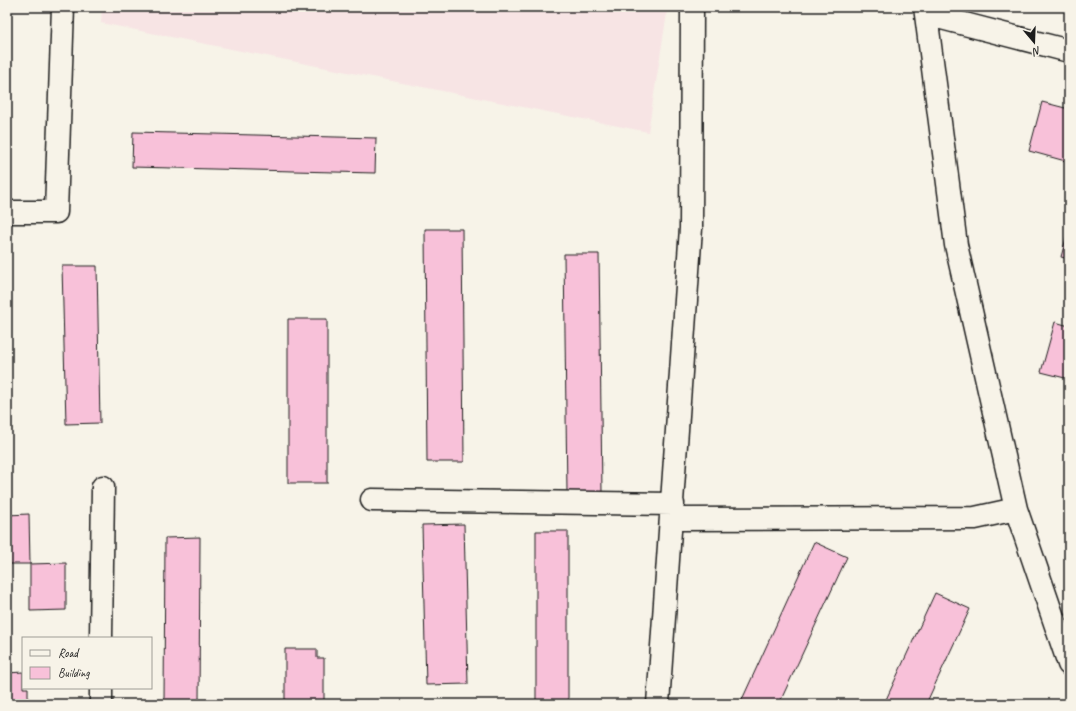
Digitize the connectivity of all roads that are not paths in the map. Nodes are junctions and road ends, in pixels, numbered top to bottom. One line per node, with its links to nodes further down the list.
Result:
1 (63, 7): 5 (street)
2 (692, 7): 9 (street)
3 (926, 10): 4 (street); 8 (street)
4 (1069, 51)
5 (7, 212)
6 (103, 487): 10 (street)
7 (372, 500): 9 (street)
8 (1016, 509): 9 (street); 11 (street)
9 (672, 512): 14 (street)
10 (101, 637)
11 (1069, 664)
12 (101, 689): 13 (street)
13 (101, 704)
14 (658, 704)

